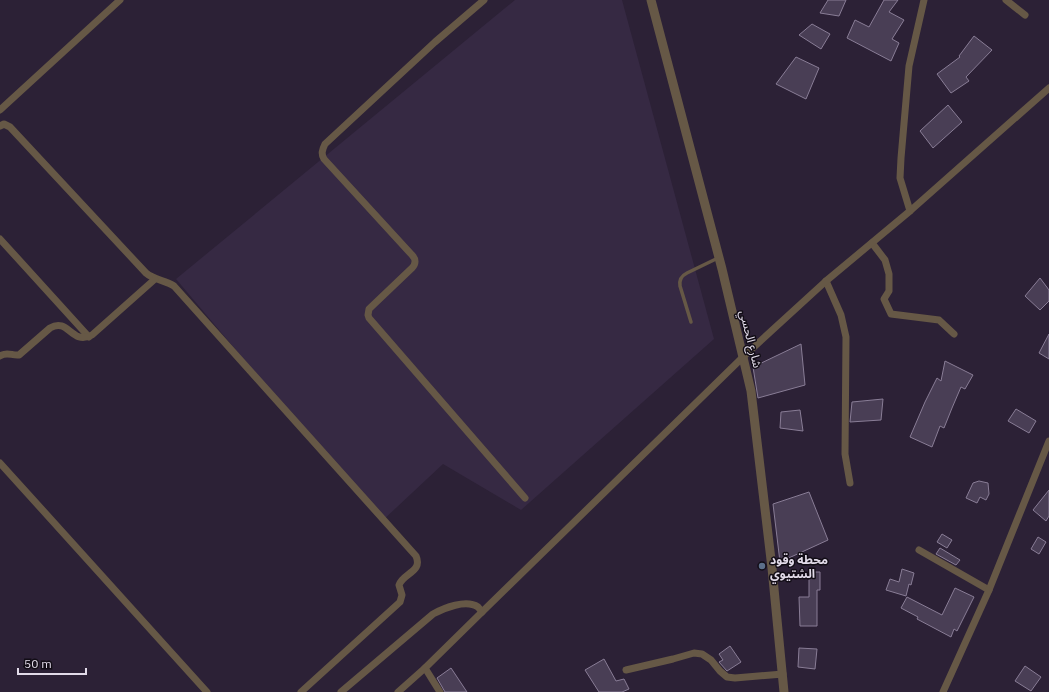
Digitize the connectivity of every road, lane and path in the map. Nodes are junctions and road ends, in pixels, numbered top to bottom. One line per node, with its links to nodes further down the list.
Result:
1 (120, 0): 8 (street)
2 (484, 0): 24 (street)
3 (651, 0): 13 (street, شارع الحسي)
4 (924, 0): 10 (street)
5 (1006, 0): 6 (street)
6 (1025, 15)
7 (1049, 88): 10 (street)
8 (0, 110)
9 (0, 126): 14 (street)
10 (910, 211): 12 (street)
11 (0, 239): 18 (street)
12 (872, 242): 15 (street); 17 (street)
13 (719, 258): 16 (lane); 20 (street, شارع الحسي)
14 (155, 279): 18 (street); 32 (street)
15 (826, 282): 20 (street); 23 (street)
16 (691, 322)
17 (954, 334)
18 (89, 336): 19 (street)
19 (0, 356)
20 (743, 357): 27 (street); 30 (street, شارع الحسي)
21 (1049, 441): 26 (street)
22 (0, 463): 31 (street)
23 (850, 483)
24 (525, 498)
25 (919, 550): 26 (street)
26 (989, 590): 37 (street)
27 (482, 612): 28 (street); 33 (street)
28 (425, 668): 34 (street); 35 (street)
29 (626, 670): 30 (street)
30 (783, 674): 36 (street, شارع الحسي)
31 (207, 692)
32 (301, 692)
33 (341, 692)
34 (398, 692)
35 (440, 692)
36 (784, 692)
37 (943, 692)

